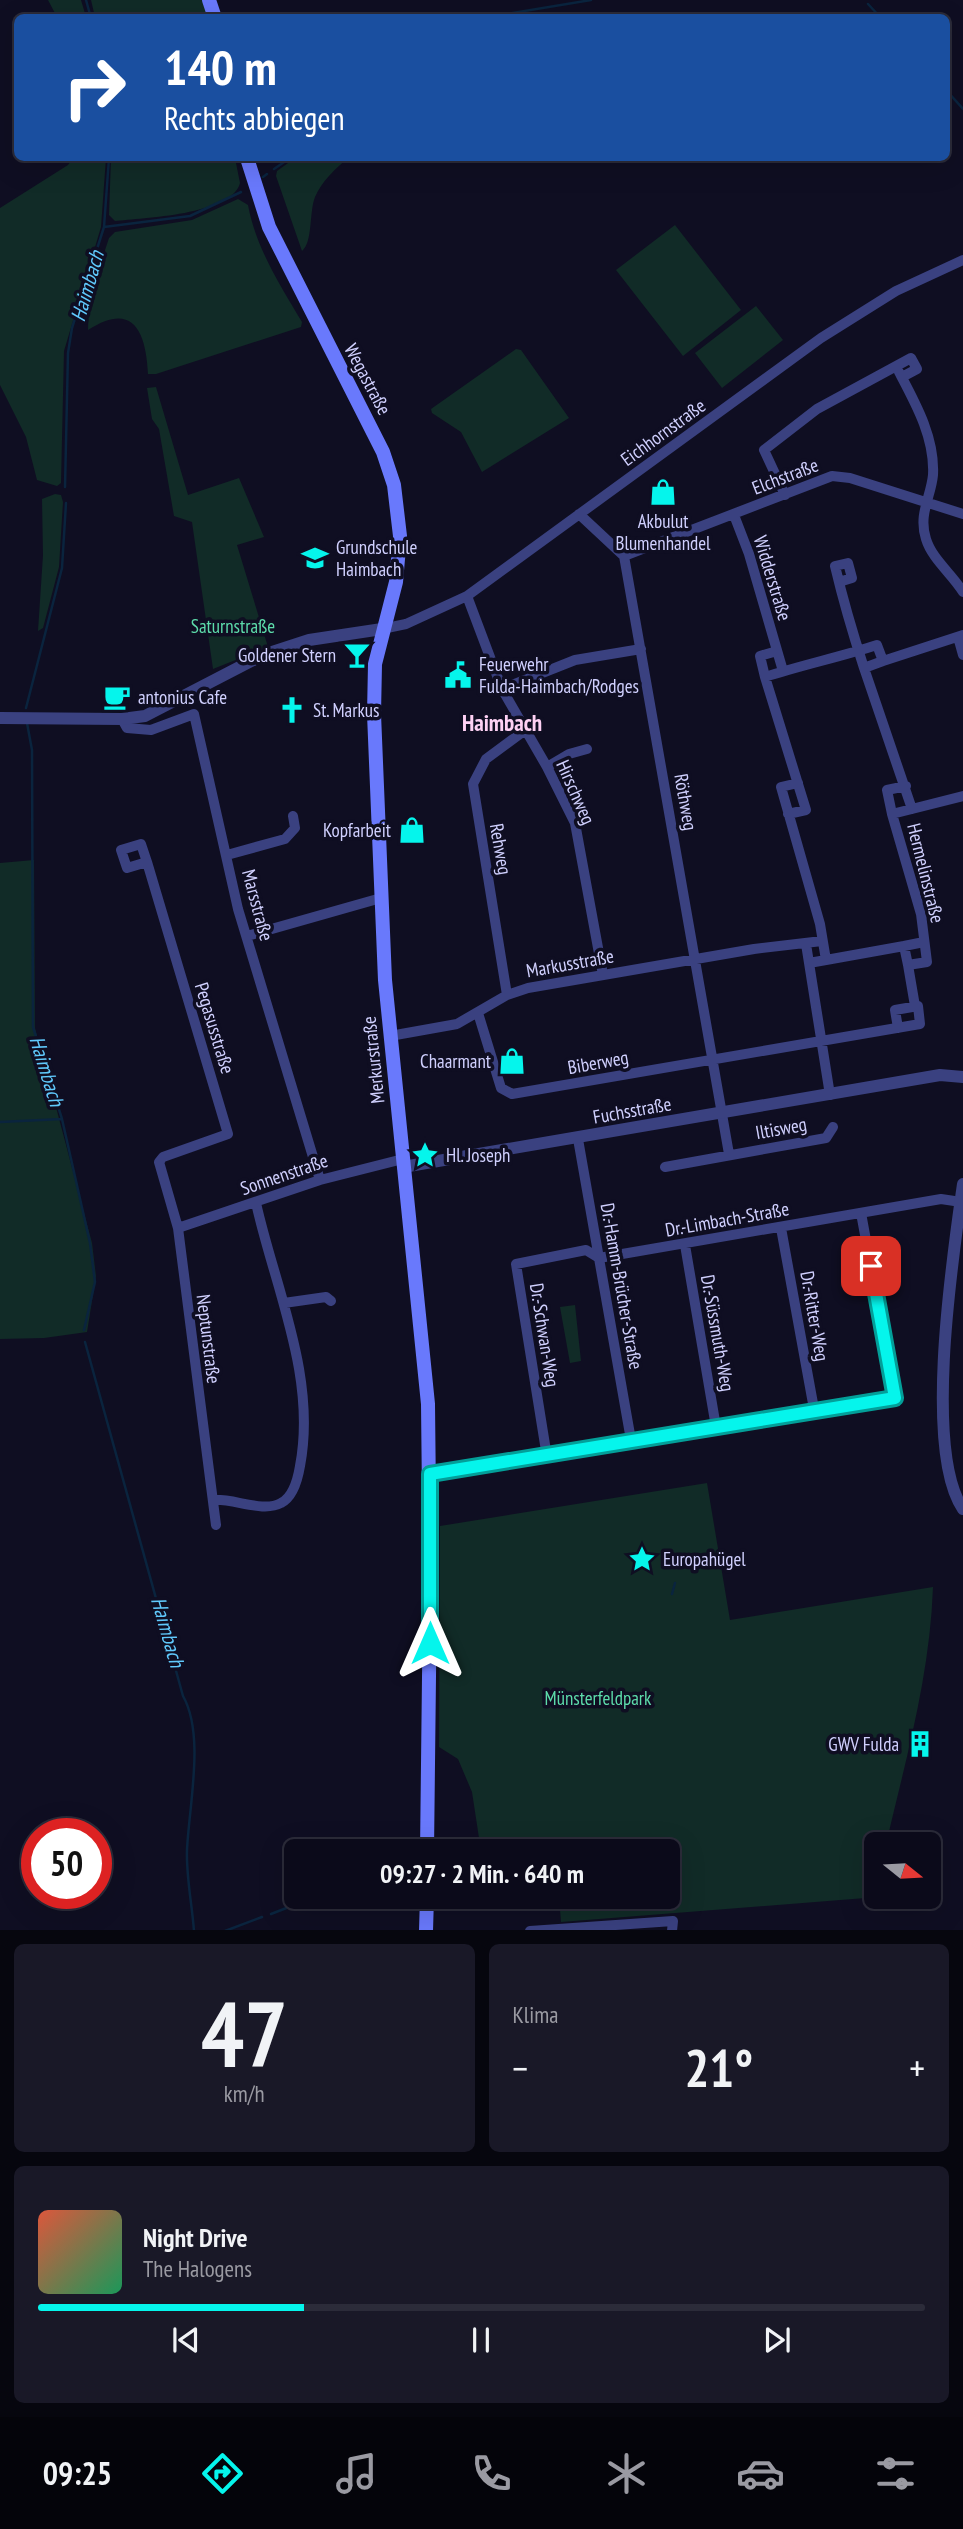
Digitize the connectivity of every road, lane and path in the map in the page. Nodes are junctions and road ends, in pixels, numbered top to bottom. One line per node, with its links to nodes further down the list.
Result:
1 (248, 161): 14 (main road, Wegastraße)
2 (963, 260): 7 (street, Eichhornstraße)
3 (896, 366): 4 (street); 4 (street); 5 (street)
4 (902, 377): 6 (street)
5 (785, 495): 6 (street, Elchstraße); 9 (street, Elchstraße)
6 (925, 502): 8 (street, Elchstraße); 12 (street)
7 (579, 514): 10 (street); 13 (street, Eichhornstraße)
8 (963, 514)
9 (733, 515): 10 (street, Elchstraße); 17 (street, Widderstraße)
10 (624, 556): 16 (street, Röthweg)
11 (839, 582): 18 (street, Hermelinstraße)
12 (963, 592)
13 (467, 596): 14 (street, Eichhornstraße); 24 (street, Hirschweg)
14 (382, 629): 26 (street); 39 (main road, Merkurstraße)
15 (960, 636): 19 (street); 20 (street)
16 (641, 649): 24 (street); 45 (street, Röthweg)
17 (777, 651): 22 (street, Widderstraße); 23 (street, Widderstraße)
18 (859, 651): 20 (street); 21 (street, Hermelinstraße); 22 (street)
19 (963, 654)
20 (883, 661): 21 (street)
21 (864, 667): 31 (street, Hermelinstraße)
22 (783, 671): 23 (street)
23 (765, 677): 30 (street)
24 (502, 689): 27 (street, Hirschweg)
25 (0, 718): 26 (street)
26 (122, 719): 37 (street, Marsstraße)
27 (524, 731): 29 (street, Hirschweg); 50 (street, Rehweg)
28 (587, 749): 29 (street)
29 (547, 767): 49 (street, Hirschweg)
30 (799, 783): 34 (street); 34 (street)
31 (906, 786): 33 (street, Hermelinstraße); 35 (street, Hermelinstraße)
32 (963, 796): 33 (street)
33 (912, 809): 35 (street, Hermelinstraße)
34 (788, 814): 41 (street)
35 (892, 814): 42 (street, Hermelinstraße)
36 (293, 816): 37 (street)
37 (227, 855): 40 (street, Marsstraße)
38 (147, 862): 63 (street, Pegasusstraße)
39 (381, 898): 40 (street); 54 (main road, Merkurstraße)
40 (247, 936): 66 (street, Marsstraße)
41 (822, 941): 43 (street); 46 (street)
42 (924, 942): 44 (street, Hermelinstraße); 48 (street, Hermelinstraße)
43 (806, 944): 45 (street, Markusstraße); 47 (street)
44 (904, 946): 46 (street, Hermelinstraße); 48 (street)
45 (695, 960): 49 (street, Markusstraße); 56 (street, Röthweg)
46 (826, 960): 47 (street)
47 (809, 963): 55 (street)
48 (908, 965): 51 (street)
49 (603, 975): 50 (street, Markusstraße)
50 (507, 995): 52 (street, Markusstraße)
51 (915, 1006): 53 (street); 53 (street)
52 (478, 1013): 54 (street, Markusstraße); 56 (street, Biberweg)
53 (898, 1028): 55 (street)
54 (390, 1036): 64 (main road, Merkurstraße)
55 (820, 1042): 56 (street, Biberweg); 58 (street)
56 (712, 1059): 59 (street, Röthweg)
57 (963, 1077): 58 (street, Fuchsstraße)
58 (830, 1095): 59 (street, Fuchsstraße)
59 (721, 1115): 61 (street, Fuchsstraße); 62 (street)
60 (833, 1127): 62 (street, Iltisweg)
61 (578, 1139): 64 (street, Fuchsstraße); 74 (street, Dr.-Hamm-Brücher-Straße)
62 (729, 1154): 65 (street, Iltisweg)
63 (160, 1159): 71 (street, Neptunstraße)
64 (403, 1163): 66 (street, Sonnenstraße); 81 (main road, Merkurstraße)
65 (665, 1167)
66 (320, 1180): 69 (street, Sonnenstraße)
67 (963, 1184): 68 (street)
68 (961, 1202): 70 (street, Dr.-Limbach-Straße); 83 (street)
69 (256, 1203): 71 (street, Sonnenstraße); 76 (street)
70 (862, 1213): 72 (street, Dr.-Limbach-Straße); 77 (street)
71 (178, 1228): 82 (street, Neptunstraße)
72 (781, 1228): 73 (street, Dr.-Limbach-Straße); 77 (street, Dr.-Ritter-Weg)
73 (685, 1245): 74 (street, Dr.-Limbach-Straße); 78 (street, Dr.-Süssmuth-Weg)
74 (599, 1258): 79 (street, Dr.-Hamm-Brücher-Straße); 80 (street, Dr.-Schwan-Weg)
75 (331, 1301): 76 (street)
76 (284, 1303): 82 (street)
77 (814, 1409): 78 (street)
78 (716, 1427): 79 (street)
79 (631, 1440): 80 (street)
80 (547, 1457): 81 (street)
81 (430, 1481): 85 (main road, Merkurstraße)
82 (213, 1500): 84 (street, Neptunstraße)
83 (963, 1509)
84 (216, 1525)
85 (427, 1839)
86 (426, 1909): 88 (main road)
87 (672, 1926): 90 (street)
88 (426, 1930)
89 (530, 1930): 90 (street)
90 (551, 1930)

